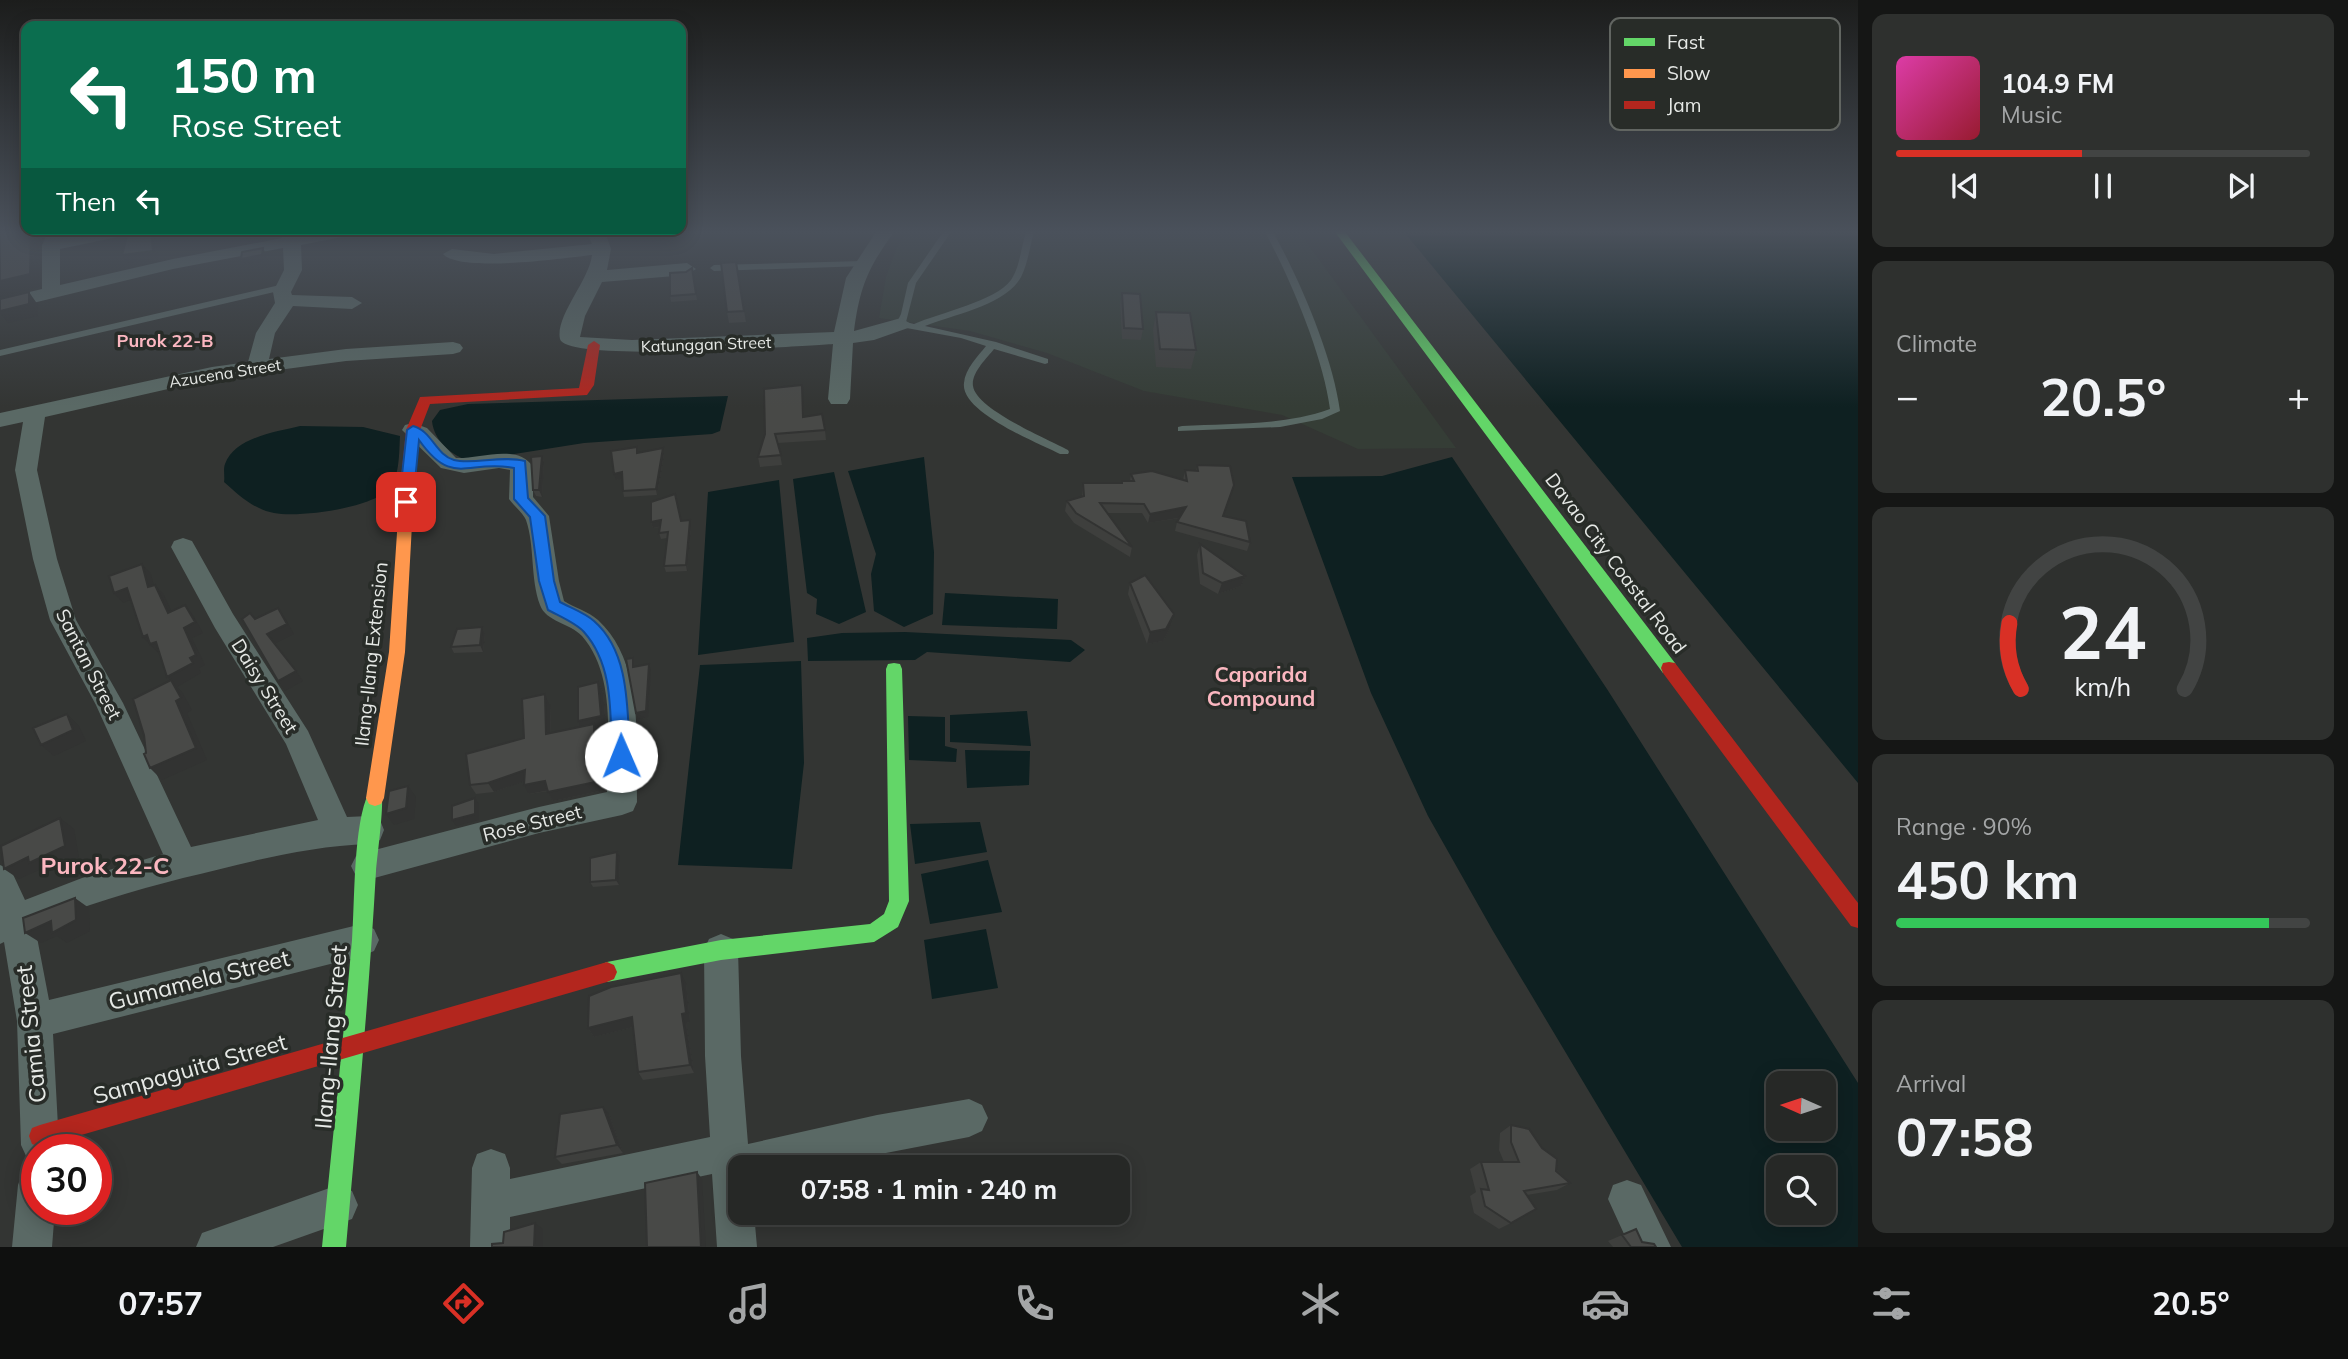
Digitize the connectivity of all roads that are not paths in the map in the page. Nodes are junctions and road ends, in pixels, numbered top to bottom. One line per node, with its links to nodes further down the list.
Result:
1 (59, 290): 9 (street)
2 (286, 290): 10 (street)
3 (589, 290): 16 (street, Katunggan Street)
4 (855, 290): 14 (street)
5 (908, 290): 13 (lane)
6 (1005, 290): 13 (lane)
7 (1296, 290): 24 (lane)
8 (1384, 290): 34 (street, Davao City Coastal Road)
9 (51, 292): 12 (street)
10 (285, 294): 11 (street); 18 (lane); 20 (street)
11 (352, 303)
12 (0, 305)
13 (908, 325): 14 (street, Katunggan Street); 15 (lane)
14 (843, 339): 16 (street, Katunggan Street); 21 (street)
15 (993, 344): 19 (lane); 26 (lane)
16 (594, 345): 25 (street, Ilang-Ilang Extension)
17 (453, 348): 20 (street, Azucena Street)
18 (0, 354)
19 (1045, 361)
20 (258, 366): 22 (street, Azucena Street)
21 (839, 399)
22 (35, 413): 23 (street, Azucena Street); 31 (street, Santan Street)
23 (0, 420)
24 (1182, 429)
25 (413, 430): 30 (street, Ilang-Ilang Extension); 32 (street, Rose Street)
26 (1064, 452)
27 (183, 547): 29 (street, Daisy Street)
28 (894, 669): 37 (street, Sampaguita Street)
29 (337, 830): 30 (street); 31 (street)
30 (369, 830): 32 (street, Ilang-Ilang Street)
31 (183, 864): 35 (street)
32 (367, 866): 36 (street, Ilang-Ilang Street)
33 (0, 880): 35 (street)
34 (1858, 919)
35 (8, 924): 38 (street, Camia Street)
36 (362, 940): 38 (street, Gumamela Street); 39 (street, Ilang-Ilang Street)
37 (721, 950): 39 (street, Sampaguita Street); 43 (street)
38 (35, 1021): 41 (street, Camia Street)
39 (353, 1045): 42 (street, Sampaguita Street); 47 (street, Ilang-Ilang Street)
40 (969, 1118): 44 (street)
41 (40, 1134)
42 (69, 1134)
43 (730, 1155)
44 (758, 1155)
45 (728, 1160): 53 (street)
46 (1627, 1199): 55 (street)
47 (338, 1206): 51 (street); 52 (street, Ilang-Ilang Street)
48 (34, 1225): 50 (street)
49 (735, 1225): 54 (street)
50 (32, 1247)
51 (216, 1247)
52 (334, 1247)
53 (490, 1247)
54 (737, 1247)
55 (1651, 1247)

